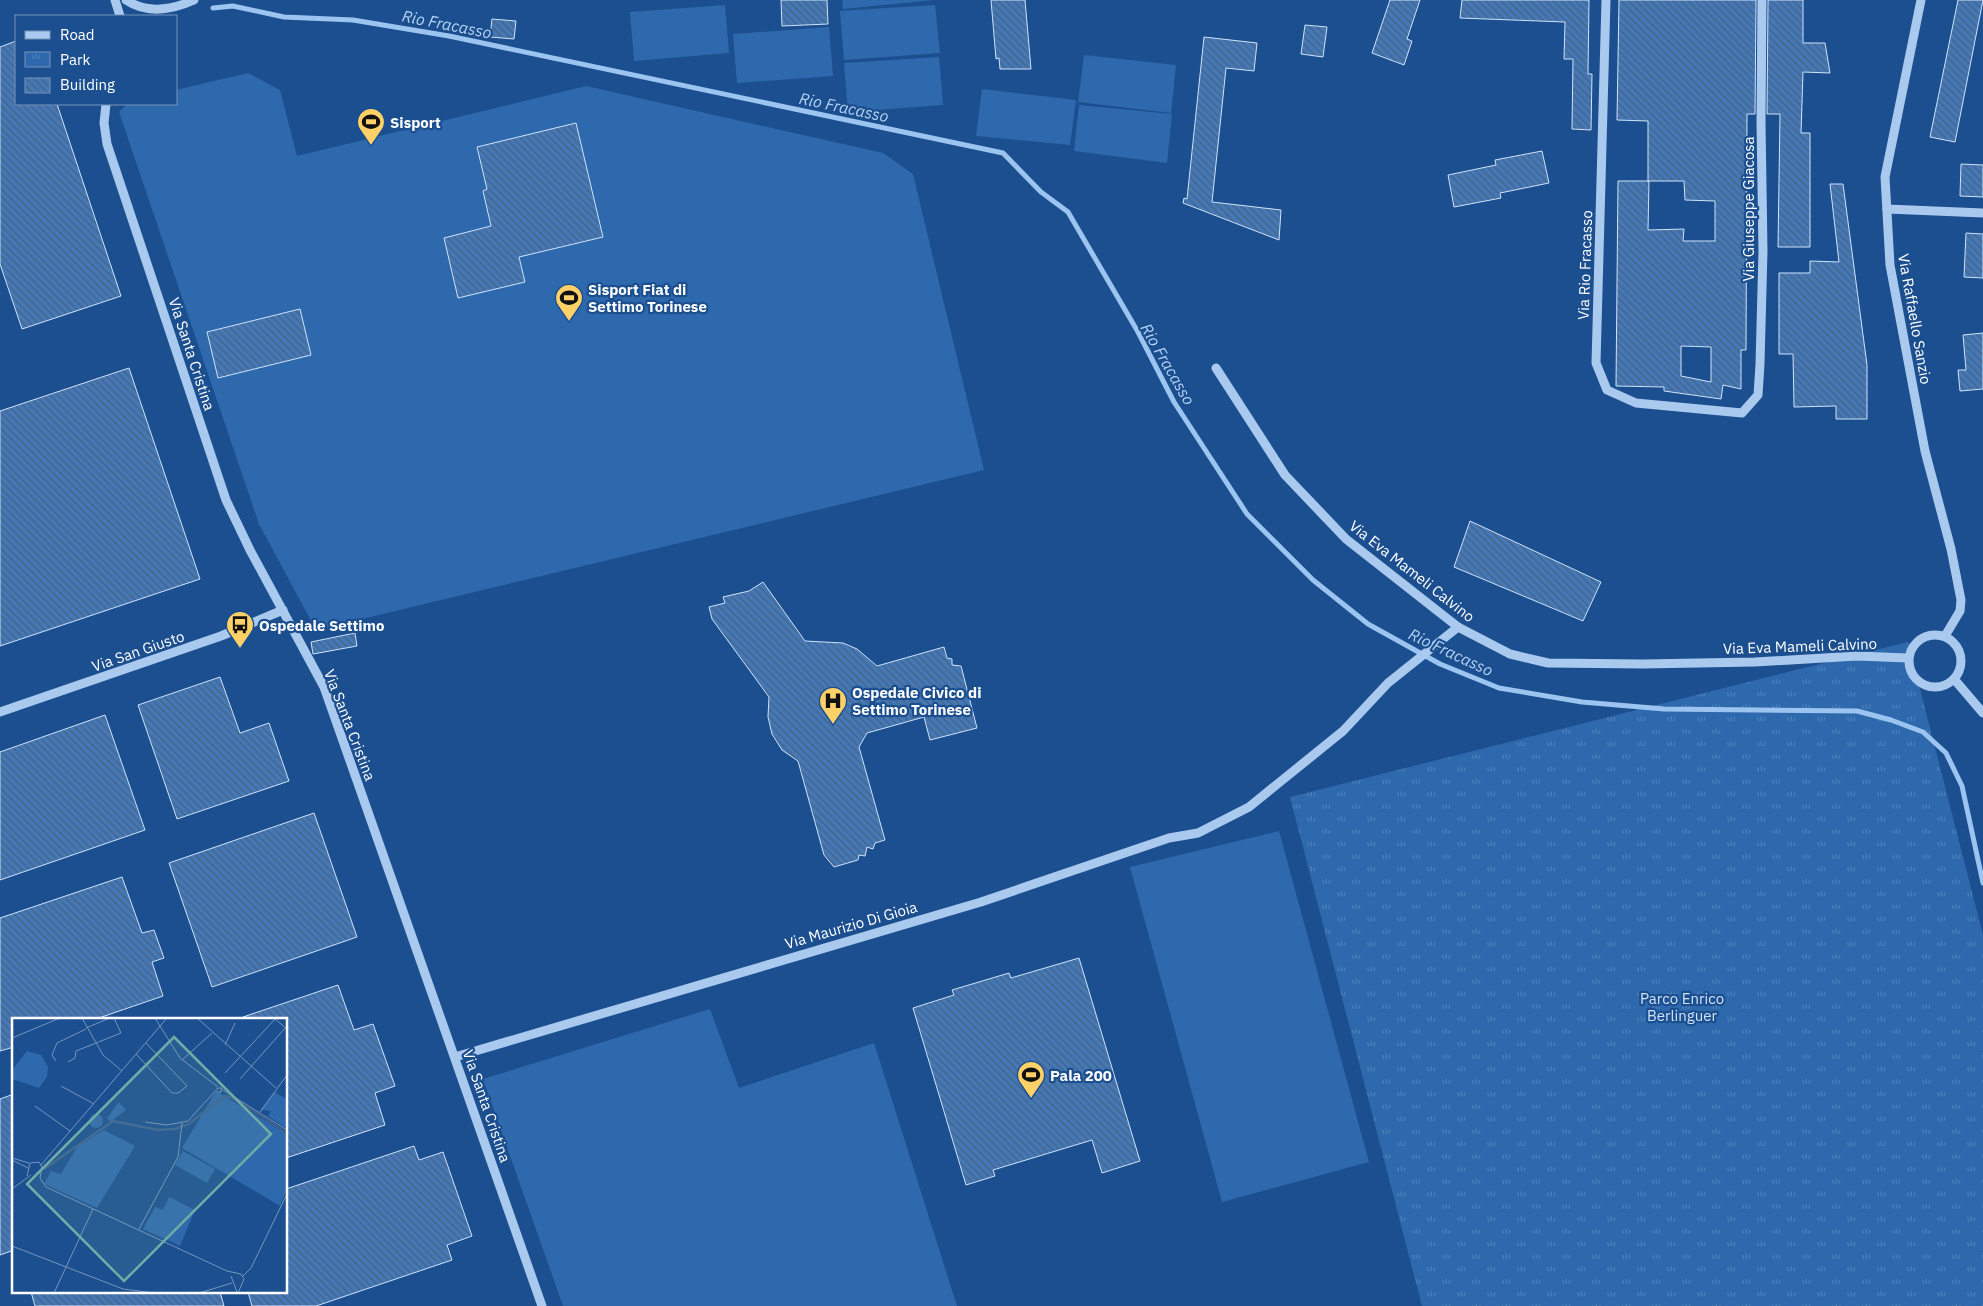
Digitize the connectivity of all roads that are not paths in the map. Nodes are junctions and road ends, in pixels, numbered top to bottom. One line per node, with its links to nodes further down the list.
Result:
1 (115, 0): 8 (street)
2 (126, 0): 7 (street)
3 (194, 0): 7 (street)
4 (1606, 0): 14 (street, Via Rio Fracasso)
5 (1762, 0): 14 (street, Via Giuseppe Giacosa)
6 (1921, 0): 11 (street, Via Raffaello Sanzio)
7 (156, 10): 9 (street)
8 (120, 15)
9 (148, 15)
10 (106, 105): 15 (street, Via Santa Cristina)
11 (1887, 209): 12 (street); 17 (street, Via Raffaello Sanzio)
12 (1983, 213)
13 (1216, 368): 16 (street, Via Eva Mameli Calvino)
14 (1742, 413)
15 (282, 610): 20 (street, Via San Giusto); 22 (street, Via Santa Cristina)
16 (1458, 627): 18 (street, Via Eva Mameli Calvino); 22 (street, Via Maurizio Di Gioia)
17 (1945, 636): 18 (street); 19 (street)
18 (1908, 658): 19 (street)
19 (1954, 679): 21 (street)
20 (0, 712)
21 (1983, 713)
22 (455, 1057): 23 (street, Via Santa Cristina)
23 (542, 1306)

